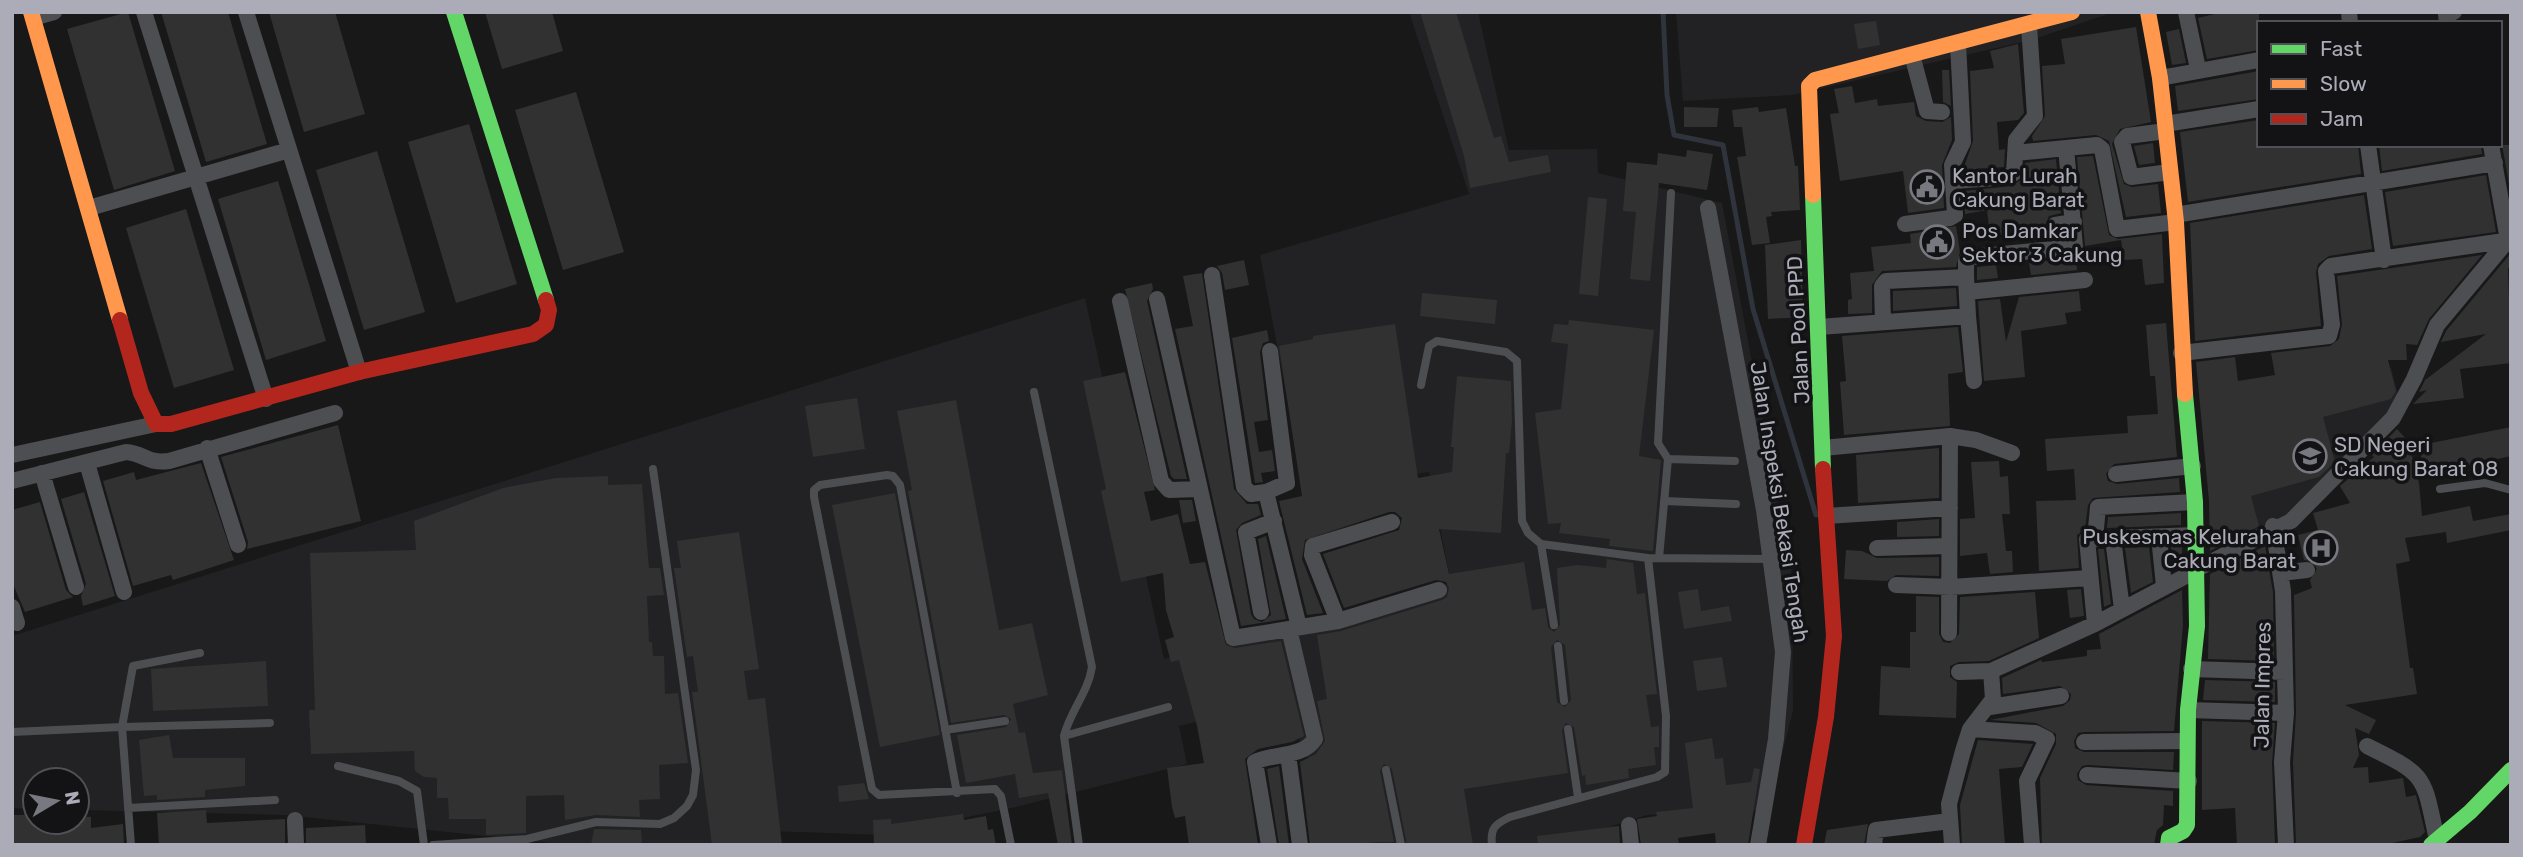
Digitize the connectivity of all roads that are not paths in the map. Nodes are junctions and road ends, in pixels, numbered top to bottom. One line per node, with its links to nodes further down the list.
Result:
1 (54, 12): 8 (street)
2 (144, 12): 26 (street)
3 (246, 12): 22 (street)
4 (454, 12): 48 (street)
5 (2072, 12): 9 (street, Jalan Pool PPD)
6 (2148, 12): 15 (street)
7 (2186, 12): 14 (street)
8 (32, 15): 30 (street)
9 (2049, 16): 10 (street, Jalan Pool PPD)
10 (2029, 25): 11 (street, Jalan Pool PPD); 23 (street)
11 (1958, 43): 12 (street, Jalan Pool PPD); 27 (street)
12 (1912, 55): 17 (street); 45 (street, Jalan Pool PPD)
13 (2257, 60): 14 (street)
14 (2198, 69): 15 (street)
15 (2160, 78): 18 (street)
16 (2257, 109): 18 (street)
17 (1942, 112)
18 (2165, 128): 25 (street); 25 (street)
19 (2368, 147): 28 (street)
20 (2491, 147): 24 (street)
21 (2066, 148): 23 (street); 32 (street); 33 (street)
22 (289, 150): 26 (street); 48 (street)
23 (2015, 153): 27 (street)
24 (2495, 163): 28 (street); 36 (street)
25 (2170, 172): 32 (street)
26 (197, 179): 30 (street); 52 (street)
27 (1953, 181): 34 (street)
28 (2375, 183): 32 (street); 37 (street)
29 (1671, 193): 60 (lane)
30 (89, 208): 54 (street)
31 (1708, 208): 90 (street, Jalan Inspeksi Bekasi Tengah)
32 (2175, 218): 47 (street)
33 (2074, 222): 35 (street); 40 (street)
34 (1905, 224)
35 (2055, 225)
36 (2510, 240): 37 (street); 79 (street)
37 (2384, 260): 47 (street)
38 (1212, 275): 71 (street)
39 (2085, 279): 40 (street)
40 (1966, 284): 43 (street); 44 (street)
41 (1157, 299): 68 (street)
42 (1121, 301): 68 (street)
43 (1968, 316): 44 (street); 49 (street)
44 (1884, 322): 45 (street)
45 (1819, 327): 56 (street, Jalan Pool PPD)
46 (1270, 351): 71 (street)
47 (2181, 353): 63 (street)
48 (359, 372): 52 (street)
49 (1974, 381)
50 (1421, 385): 84 (lane)
51 (1034, 392): 129 (lane)
52 (266, 399): 54 (street)
53 (335, 413): 57 (street)
54 (156, 424): 59 (street)
55 (1950, 436): 56 (street); 58 (street); 75 (street)
56 (1823, 448): 76 (street, Jalan Pool PPD)
57 (207, 449): 62 (street); 85 (street)
58 (2012, 453)
59 (12, 455)
60 (1668, 459): 61 (lane); 72 (lane)
61 (1735, 461)
62 (87, 463): 65 (street); 100 (street)
63 (2193, 466): 66 (street); 73 (street)
64 (653, 469): 150 (lane)
65 (42, 473): 67 (street); 97 (street)
66 (2116, 474)
67 (12, 481)
68 (1200, 489): 108 (street)
69 (2440, 489): 70 (lane)
70 (2511, 489)
71 (1266, 492): 77 (street)
72 (1664, 501): 74 (lane); 89 (lane)
73 (2194, 502): 80 (street); 82 (street)
74 (1736, 504)
75 (1950, 508): 76 (street); 86 (street)
76 (1826, 516): 159 (street, Jalan Pool PPD)
77 (1275, 521): 103 (street); 108 (street)
78 (1392, 522): 104 (street)
79 (2273, 529): 92 (street); 93 (street, Jalan Impres)
80 (2196, 535): 81 (street); 92 (street)
81 (2159, 537): 83 (street); 96 (street)
82 (2095, 539): 83 (street); 94 (street)
83 (2113, 539): 102 (street)
84 (1541, 544): 88 (lane); 107 (lane)
85 (238, 545)
86 (1950, 546): 87 (street); 98 (street)
87 (1877, 548)
88 (1648, 558): 89 (lane); 140 (lane)
89 (1660, 558): 90 (lane)
90 (1771, 559): 158 (street, Jalan Inspeksi Bekasi Tengah)
91 (2307, 570): 93 (street)
92 (2190, 573): 96 (street); 112 (street)
93 (2281, 573): 115 (street, Jalan Impres)
94 (2089, 578): 98 (street); 106 (street)
95 (1896, 585): 98 (street)
96 (2164, 586): 102 (street)
97 (76, 587)
98 (1951, 587): 109 (street)
99 (1439, 590): 104 (street)
100 (124, 592)
101 (12, 607): 105 (street)
102 (2122, 609): 106 (street)
103 (1261, 612)
104 (1338, 621): 108 (street)
105 (18, 623)
106 (2095, 624): 113 (street)
107 (1555, 625)
108 (1294, 628): 133 (street)
109 (1949, 633)
110 (1558, 646): 117 (lane)
111 (200, 653): 124 (lane)
112 (2190, 669): 115 (street); 120 (street)
113 (1991, 671): 114 (street); 119 (street)
114 (1959, 672)
115 (2285, 672): 121 (street, Jalan Impres)
116 (2061, 696): 119 (street)
117 (1564, 701)
118 (1168, 707): 129 (lane)
119 (1990, 707): 126 (street)
120 (2188, 709): 121 (street); 130 (street)
121 (2286, 713): 164 (street, Jalan Impres)
122 (1005, 721): 127 (lane)
123 (270, 723): 124 (lane)
124 (122, 727): 128 (lane); 142 (lane)
125 (1568, 729): 140 (lane)
126 (1970, 729): 144 (street); 162 (street)
127 (945, 730): 139 (lane); 139 (lane)
128 (12, 732)
129 (1064, 736): 152 (lane)
130 (2186, 741): 131 (street); 138 (street)
131 (2084, 742)
132 (2367, 746): 146 (street)
133 (1288, 754): 153 (street); 154 (street)
134 (338, 766): 149 (lane)
135 (1386, 770): 155 (lane)
136 (2511, 770): 146 (street)
137 (2087, 775): 138 (street)
138 (2189, 781): 163 (street)
139 (957, 793): 151 (lane)
140 (1578, 797): 156 (lane)
141 (275, 800): 142 (lane)
142 (128, 807): 147 (lane)
143 (295, 820): 148 (street)
144 (1950, 821): 160 (street); 161 (street)
145 (1629, 825): 157 (street)
146 (2434, 843)
147 (131, 845)
148 (296, 845)
149 (424, 845)
150 (433, 845)
151 (1011, 845)
152 (1079, 845)
153 (1269, 845)
154 (1300, 845)
155 (1401, 845)
156 (1492, 845)
157 (1631, 845)
158 (1758, 845)
159 (1804, 845)
160 (1874, 845)
161 (1952, 845)
162 (2032, 845)
163 (2168, 845)
164 (2286, 845)

